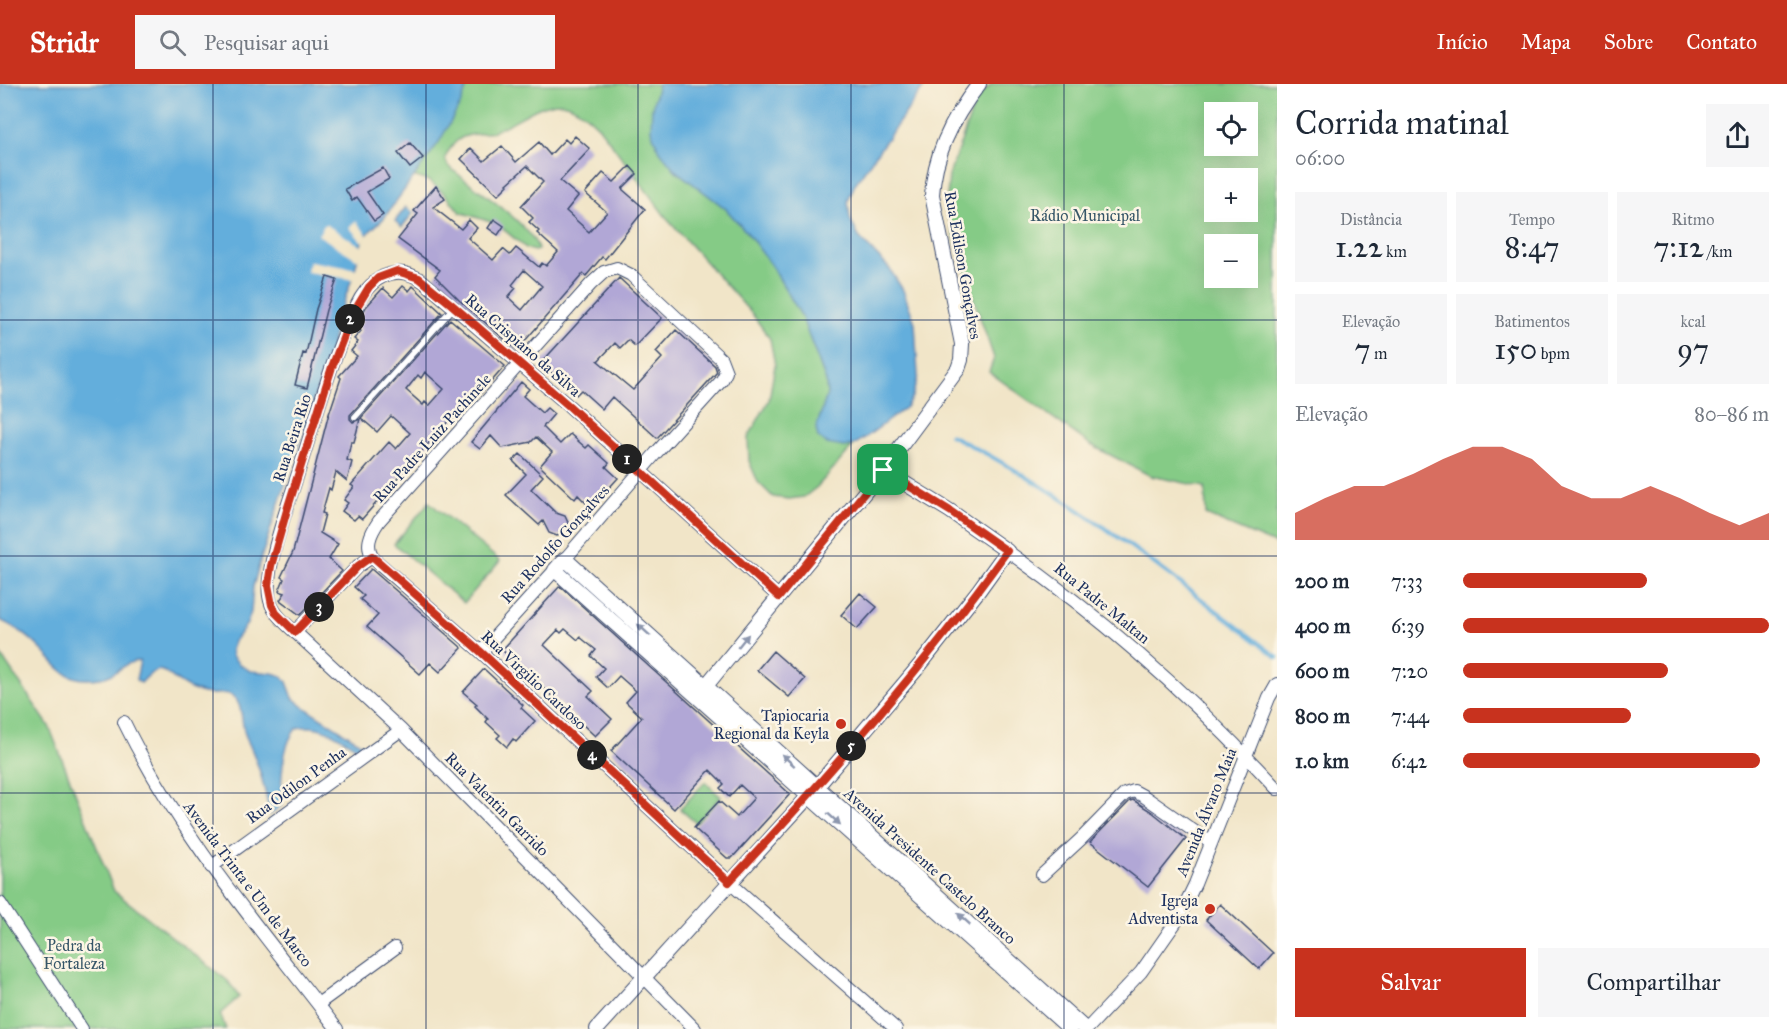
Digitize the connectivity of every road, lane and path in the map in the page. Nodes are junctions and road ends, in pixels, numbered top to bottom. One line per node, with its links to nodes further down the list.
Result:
1 (979, 84): 7 (street, Rua Edilson Gonçalves)
2 (598, 277): 5 (street, Rua Padre Luiz Pachinele); 8 (street, Rua Rodolfo Gonçalves)
3 (369, 287): 4 (street, Rua Crispiano da Silva); 14 (street, Rua Beira Rio)
4 (454, 307): 5 (street, Rua Crispiano da Silva); 6 (lane)
5 (521, 364): 8 (street, Rua Crispiano da Silva); 9 (street, Rua Padre Luiz Pachinele)
6 (356, 417)
7 (883, 470): 10 (street, Rua Padre Maltan); 13 (street, Rua Edilson Gonçalves)
8 (640, 472): 11 (street, Rua Rodolfo Gonçalves); 13 (street, Rua Crispiano da Silva)
9 (370, 551): 15 (street); 16 (street, Rua Virgilio Cardoso)
10 (1007, 551): 21 (street, Rua Padre Maltan); 23 (street)
11 (565, 559): 12 (street, Rua Rodolfo Gonçalves); 18 (street, Avenida Presidente Castelo Branco, one-way to 11)
12 (555, 570): 16 (street, Rua Rodolfo Gonçalves); 18 (street, Avenida Presidente Castelo Branco)
13 (779, 597): 18 (street, Rua Edilson Gonçalves, one-way to 13)
14 (272, 605): 15 (street, Rua Valentin Garrido)
15 (295, 632): 20 (street, Rua Valentin Garrido)
16 (481, 652): 27 (street, Rua Virgilio Cardoso)
17 (1277, 684): 21 (street, Avenida Álvaro Maia)
18 (702, 691): 23 (street, Avenida Presidente Castelo Branco)
19 (124, 722): 25 (street, Avenida Trinta e Um de Marco)
20 (401, 730): 25 (street, Rua Odilon Penha); 30 (street, Rua Valentin Garrido)
21 (1246, 756): 22 (street, Rua Padre Maltan); 24 (street, Avenida Álvaro Maia)
22 (1277, 789)
23 (813, 791): 27 (street); 37 (street, Avenida Presidente Castelo Branco, one-way to 37); 38 (street, Avenida Presidente Castelo Branco, one-way to 23)
24 (1211, 843): 26 (street); 38 (street, Avenida Álvaro Maia)
25 (211, 867): 31 (street, Avenida Trinta e Um de Marco)
26 (1042, 875)
27 (729, 882): 30 (street); 36 (street, Rua Virgilio Cardoso)
28 (0, 903): 32 (street)
29 (395, 948): 31 (street)
30 (645, 978): 34 (street); 35 (street, Rua Valentin Garrido)
31 (318, 1004): 33 (street, Avenida Trinta e Um de Marco)
32 (82, 1029)
33 (337, 1029)
34 (597, 1029)
35 (695, 1029)
36 (896, 1029)
37 (1070, 1029)
38 (1086, 1029)

